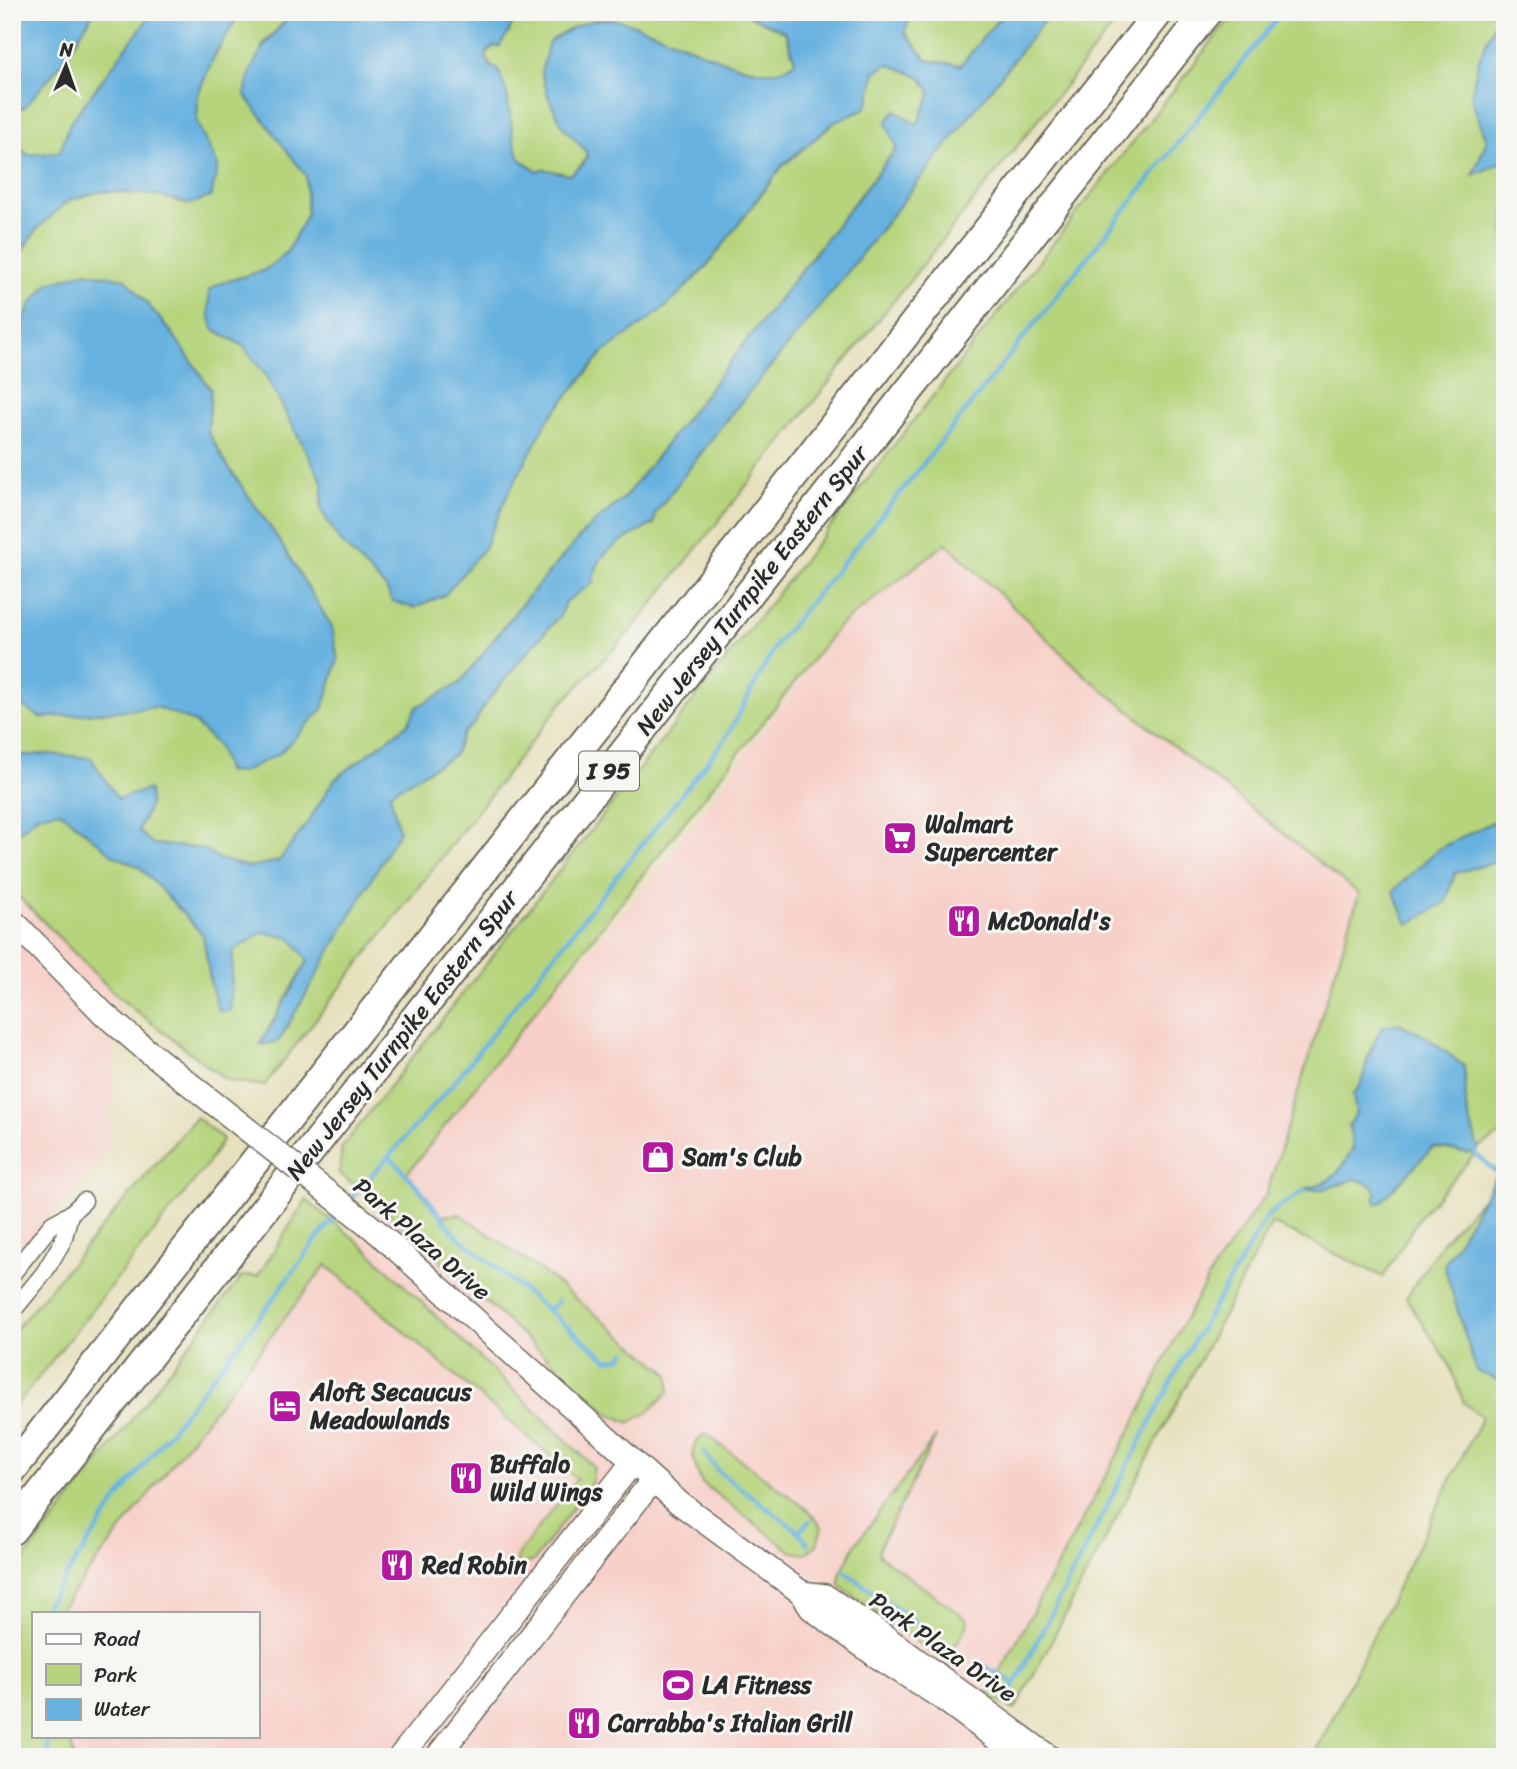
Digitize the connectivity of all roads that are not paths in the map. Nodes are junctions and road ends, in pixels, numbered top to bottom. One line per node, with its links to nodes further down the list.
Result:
1 (1159, 12): 9 (highway, New Jersey Turnpike Eastern Spur / I 95)
2 (1207, 12): 11 (highway, New Jersey Turnpike Eastern Spur / I 95)
3 (12, 920): 8 (street, Park Plaza Drive, bridge)
4 (84, 1201): 5 (street)
5 (70, 1214): 6 (street); 7 (street)
6 (12, 1274)
7 (12, 1312)
8 (633, 1462): 10 (street, Park Plaza Drive); 13 (street)
9 (12, 1470)
10 (653, 1480): 12 (street, Park Plaza Drive); 14 (street)
11 (12, 1530)
12 (945, 1690): 15 (street, Park Plaza Drive); 16 (street, Park Plaza Drive)
13 (400, 1757)
14 (437, 1757)
15 (1021, 1757)
16 (1049, 1757)

